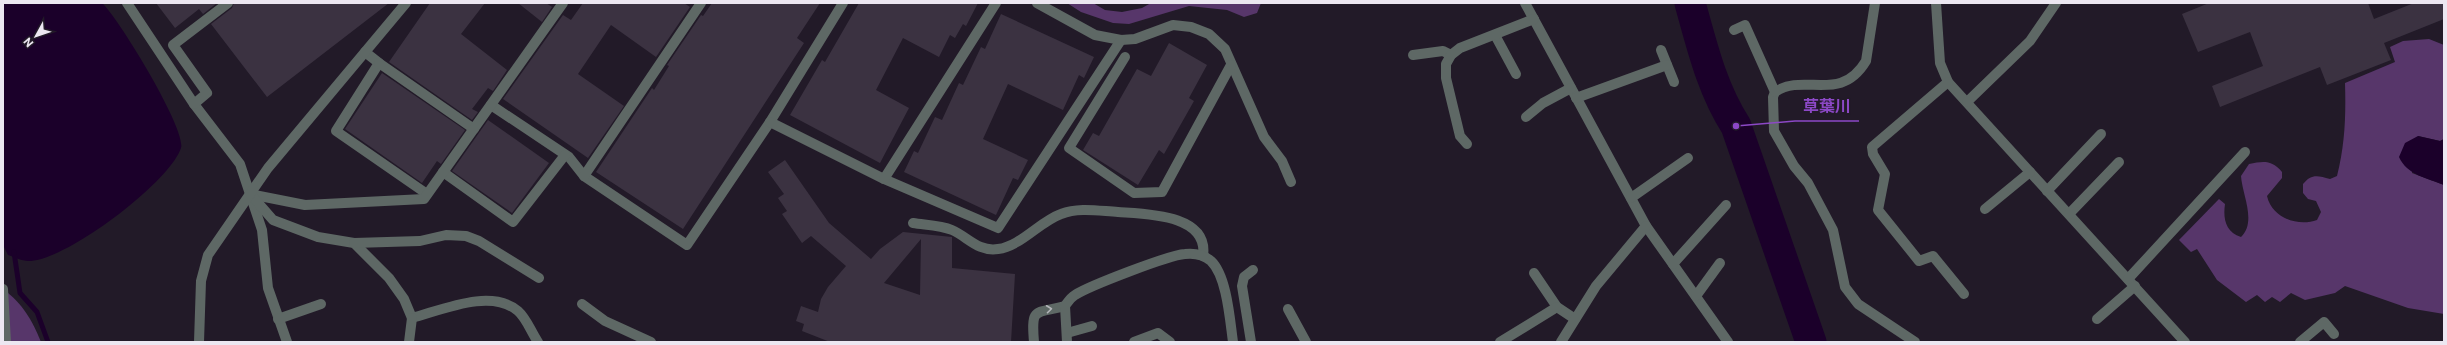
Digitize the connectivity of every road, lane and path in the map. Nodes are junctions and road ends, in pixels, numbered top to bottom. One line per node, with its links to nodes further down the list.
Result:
1 (127, 3): 32 (street)
2 (228, 3): 32 (street)
3 (406, 3): 18 (street)
4 (563, 3): 33 (street)
5 (701, 3): 45 (street)
6 (843, 3): 35 (street)
7 (996, 3): 46 (street)
8 (1037, 3): 16 (street)
9 (1525, 3): 13 (street)
10 (1875, 3): 29 (street)
11 (1936, 3): 27 (street)
12 (2056, 3): 31 (street)
13 (1534, 19): 15 (street); 28 (street)
14 (1734, 30): 29 (street)
15 (1495, 34): 20 (street); 25 (street)
16 (1121, 40): 23 (street); 46 (street)
17 (1661, 50): 24 (street)
18 (365, 52): 22 (street); 49 (street)
19 (1413, 55): 20 (street)
20 (1451, 55): 38 (street)
21 (1125, 57): 23 (street)
22 (379, 63): 36 (street); 50 (street)
23 (1231, 65): 47 (street)
24 (1667, 65): 26 (street); 30 (street)
25 (1516, 74)
26 (1674, 82)
27 (1948, 82): 31 (street); 67 (street)
28 (1571, 88): 30 (street); 34 (street)
29 (1775, 92): 96 (street)
30 (1576, 98): 51 (street)
31 (1967, 102): 44 (street)
32 (194, 104): 49 (street)
33 (491, 105): 36 (street); 40 (street)
34 (1526, 117)
35 (770, 122): 45 (street); 46 (street)
36 (474, 129): 43 (street)
37 (2101, 134): 48 (street)
38 (1467, 144)
39 (2245, 152): 64 (street)
40 (565, 155): 43 (street); 45 (street)
41 (1688, 158): 51 (street)
42 (2119, 162): 54 (street)
43 (443, 172): 50 (street)
44 (2030, 172): 48 (street); 53 (street)
45 (584, 176)
46 (884, 179)
47 (1291, 182)
48 (2047, 191): 54 (street)
49 (250, 194): 50 (street); 57 (street); 74 (street); 82 (street)
50 (427, 194)
51 (1631, 198): 56 (street)
52 (1726, 205): 60 (street)
53 (1985, 210)
54 (2069, 214): 64 (street)
55 (913, 223): 58 (street)
56 (1646, 226): 60 (street); 76 (street)
57 (354, 243): 63 (street); 75 (street)
58 (1203, 256): 71 (street); 90 (street)
59 (1720, 263): 68 (street)
60 (1673, 264): 68 (street)
61 (1253, 270): 91 (street)
62 (1534, 273): 72 (street)
63 (539, 278)
64 (2128, 278): 65 (street)
65 (2135, 286): 77 (street); 97 (street)
66 (3, 289): 81 (street)
67 (1964, 294)
68 (1696, 296): 95 (street)
69 (321, 304): 74 (street)
70 (582, 304): 86 (street)
71 (1064, 306): 80 (street); 87 (street, one-way to 71)
72 (1557, 307): 76 (street); 93 (street)
73 (1288, 309): 92 (street)
74 (278, 318): 83 (street)
75 (412, 318): 84 (street); 85 (street)
76 (1575, 319): 94 (street)
77 (2097, 319)
78 (1092, 326): 80 (street)
79 (2334, 334): 98 (street)
80 (1067, 338)
81 (6, 342)
82 (199, 342)
83 (287, 342)
84 (409, 342)
85 (538, 342)
86 (651, 342)
87 (1034, 342)
88 (1134, 342): 89 (street)
89 (1170, 342)
90 (1233, 342)
91 (1251, 342)
92 (1306, 342)
93 (1500, 342)
94 (1561, 342)
95 (1728, 342)
96 (1915, 342)
97 (2185, 342)
98 (2300, 342)

